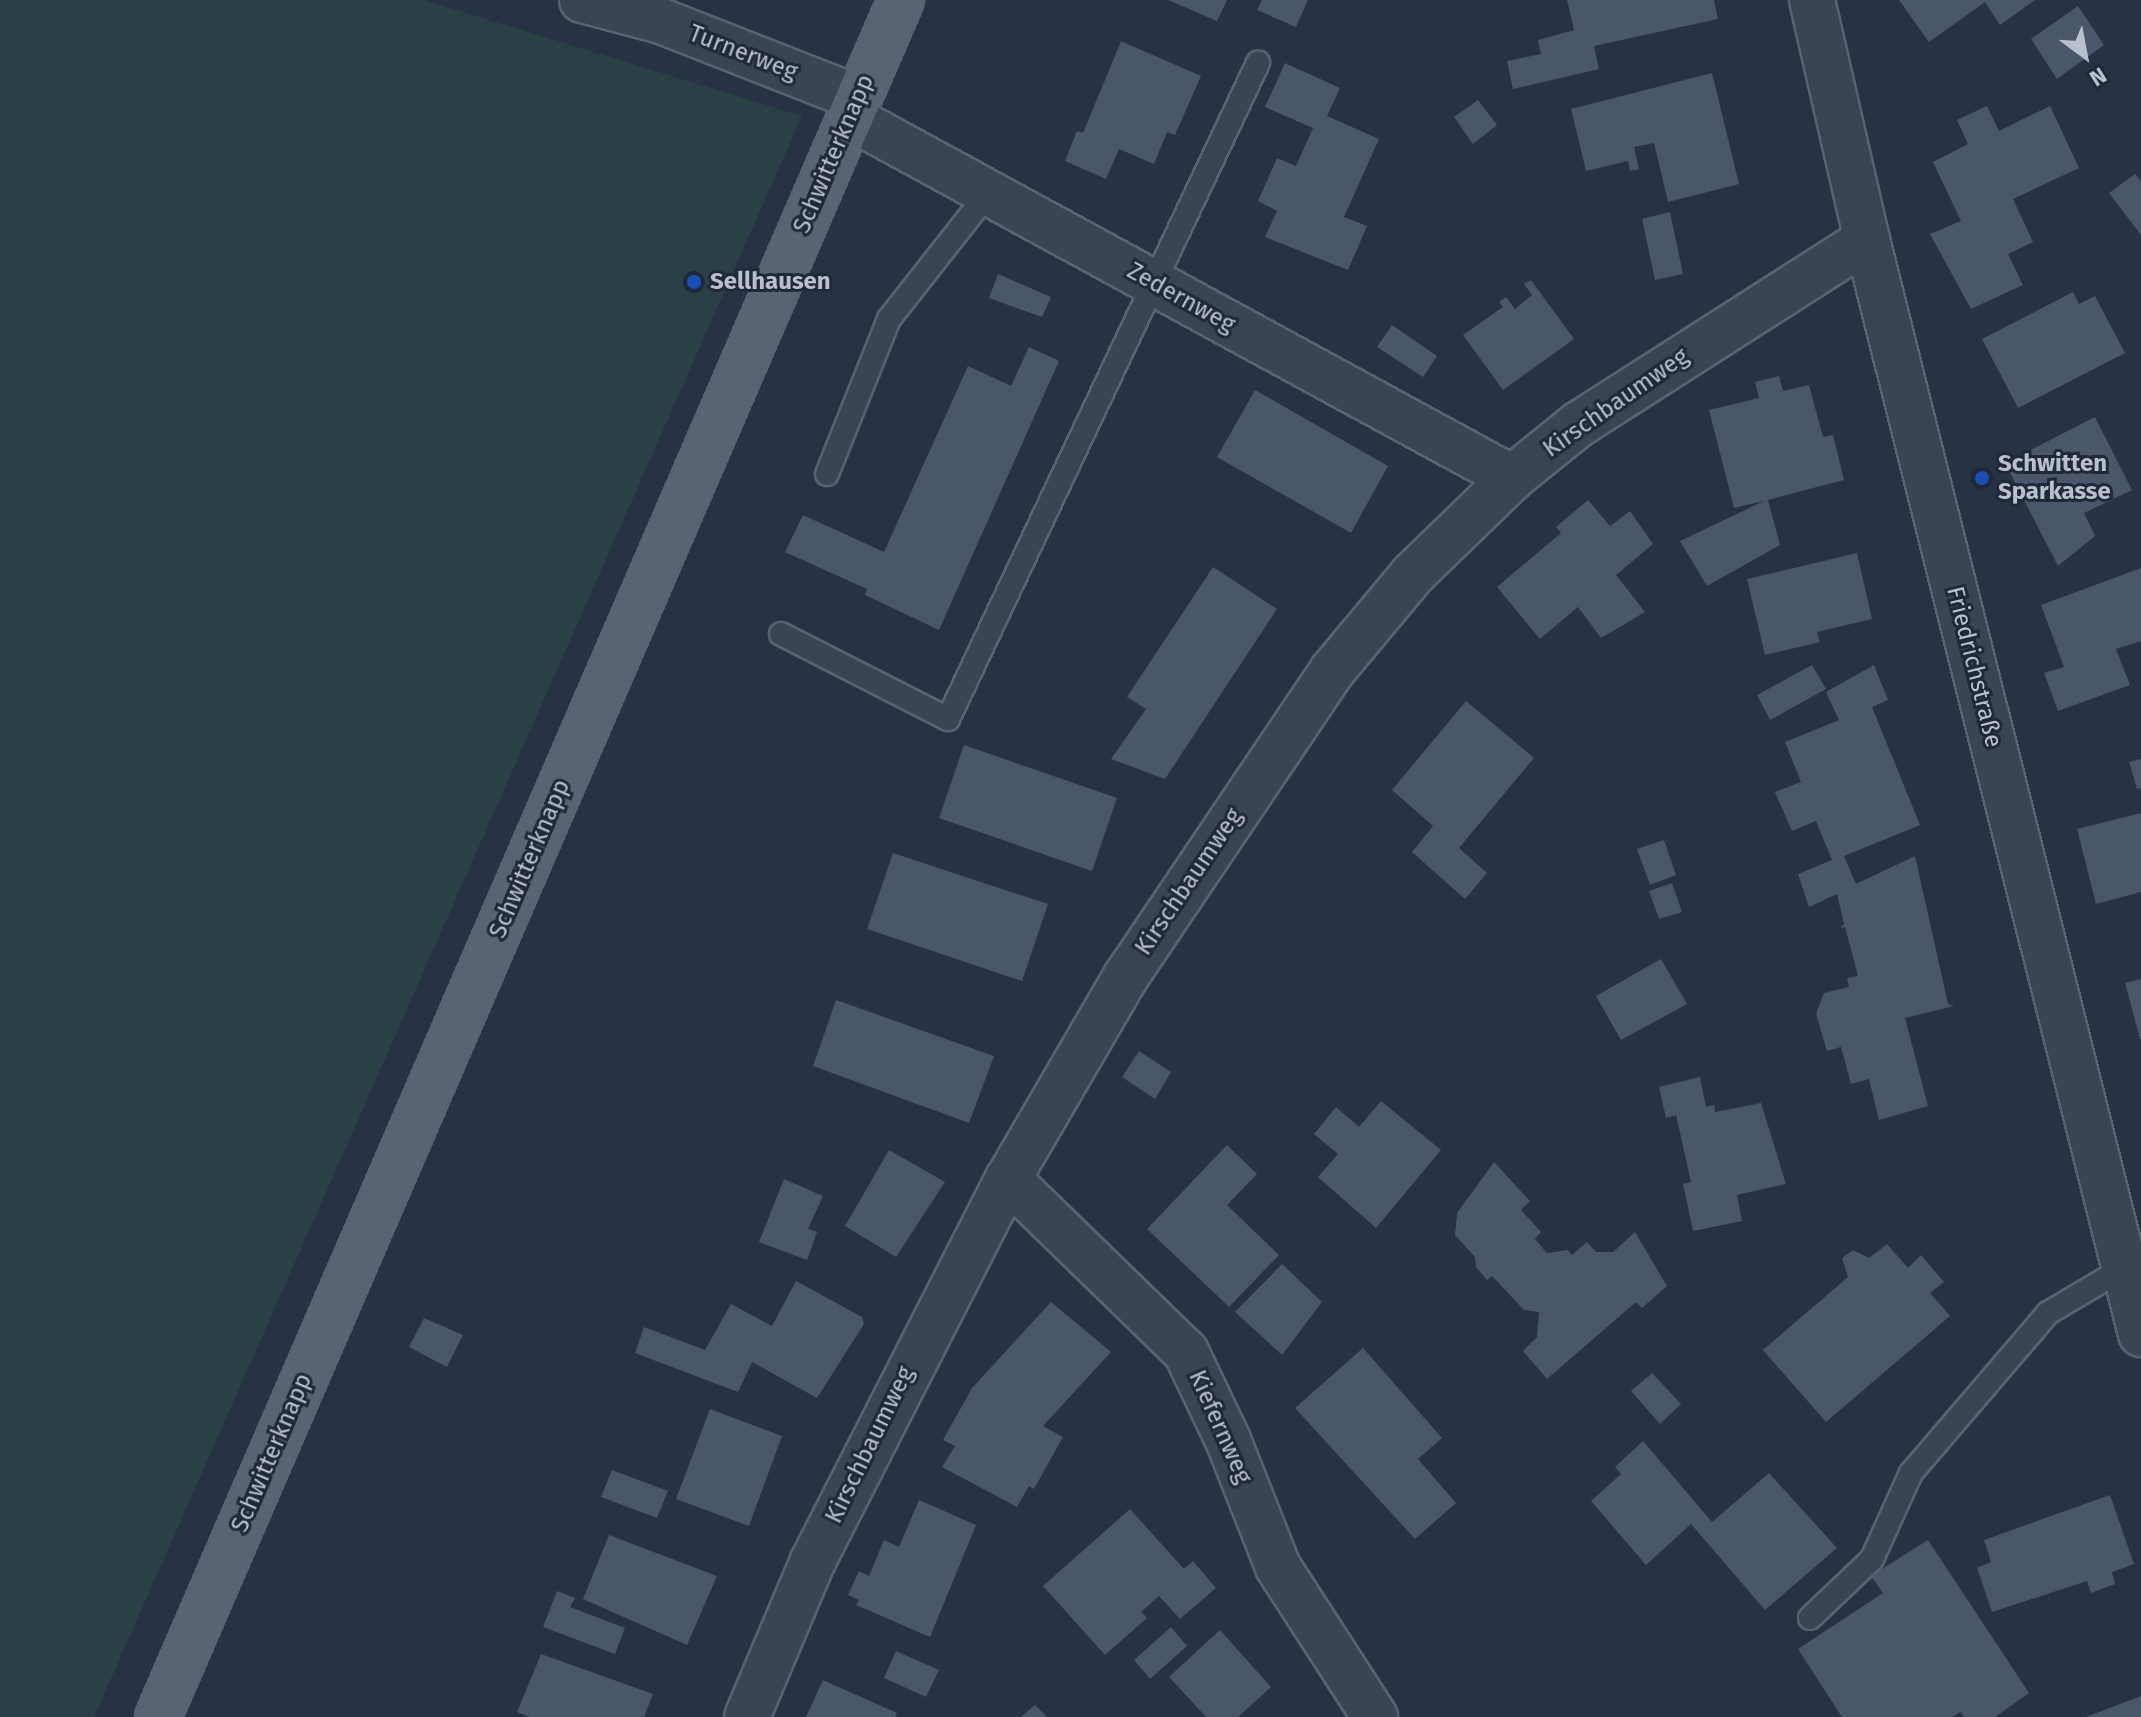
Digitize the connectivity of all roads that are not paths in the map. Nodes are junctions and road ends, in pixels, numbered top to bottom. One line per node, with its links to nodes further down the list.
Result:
1 (582, 0): 5 (street, Turnerweg)
2 (901, 0): 5 (main road, Schwitterknapp)
3 (1812, 0): 7 (street, Friedrichstraße)
4 (1258, 63): 8 (lane)
5 (854, 108): 6 (street, Zedernweg); 16 (main road, Schwitterknapp)
6 (988, 193): 8 (street, Zedernweg); 9 (lane)
7 (1867, 240): 10 (street, Kirschbaumweg); 13 (street, Friedrichstraße)
8 (1157, 284): 10 (street, Zedernweg); 11 (lane)
9 (827, 474)
10 (1512, 478): 12 (street, Kirschbaumweg)
11 (781, 634)
12 (1008, 1179): 17 (street, Kirschbaumweg); 18 (street, Kiefernweg)
13 (2124, 1268): 14 (street, Friedrichstraße); 15 (lane)
14 (2141, 1334)
15 (1810, 1618)
16 (158, 1717)
17 (747, 1717)
18 (1375, 1717)

